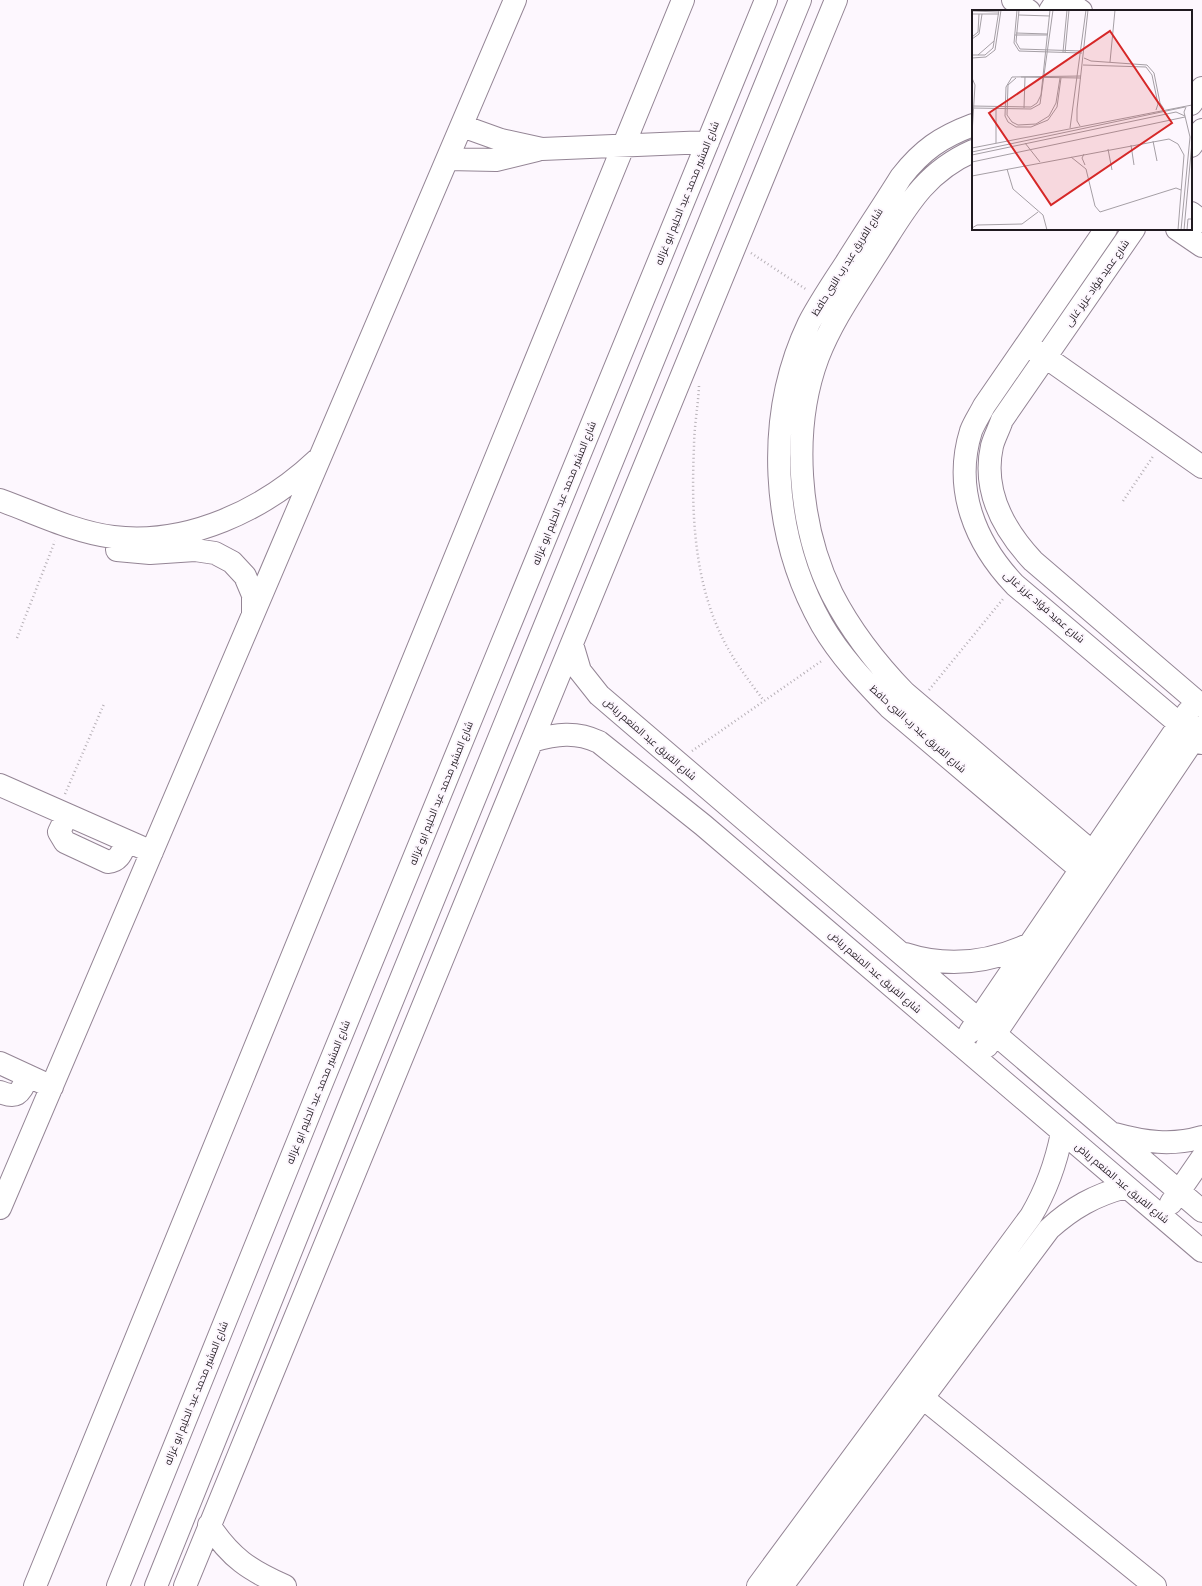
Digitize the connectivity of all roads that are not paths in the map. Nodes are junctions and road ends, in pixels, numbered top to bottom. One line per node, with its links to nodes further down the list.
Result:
1 (515, 0): 13 (street)
2 (683, 0): 16 (street)
3 (766, 0): 15 (street, شارع المشير محمد عبد الحليم ابو غزاله)
4 (800, 0): 47 (street)
5 (836, 0): 34 (street)
6 (1013, 0): 9 (street)
7 (1057, 0): 10 (street)
8 (1065, 0): 11 (street)
9 (1028, 10)
10 (1051, 10)
11 (1080, 10)
12 (972, 125): 43 (street, شارع الفريق عبد رب النبى حافظ)
13 (462, 126): 18 (street); 20 (street)
14 (1202, 130): 17 (street)
15 (708, 142): 16 (street); 58 (street, شارع المشير محمد عبد الحليم ابو غزاله)
16 (623, 145): 18 (street); 74 (street)
17 (1192, 145)
18 (542, 149): 20 (street)
19 (972, 152): 42 (street, شارع الفريق عبد رب النبى حافظ)
20 (448, 159): 29 (street)
21 (1192, 214): 22 (street)
22 (1202, 221)
23 (1105, 230): 27 (street, شارع عميد فؤاد عزيز غالى)
24 (1133, 230): 28 (street, شارع عميد فؤاد عزيز غالى)
25 (1178, 230): 26 (street)
26 (1202, 246)
27 (1027, 343): 28 (street); 36 (street, شارع عميد فؤاد عزيز غالى)
28 (1046, 357): 30 (street); 35 (street, شارع عميد فؤاد عزيز غالى)
29 (323, 455): 31 (street); 33 (street)
30 (1202, 466)
31 (0, 500)
32 (0, 511): 33 (street)
33 (253, 614): 41 (street)
34 (572, 644): 37 (street); 39 (street, شارع الفريق عبد المنعم رياض)
35 (1200, 699): 36 (street)
36 (1195, 732): 42 (street); 48 (street)
37 (532, 741): 40 (street, شارع الفريق عبد المنعم رياض); 44 (street)
38 (0, 785): 41 (street)
39 (722, 800): 40 (street); 46 (street, شارع الفريق عبد المنعم رياض)
40 (703, 825): 51 (street, شارع الفريق عبد المنعم رياض)
41 (152, 852): 56 (street)
42 (1092, 852): 43 (street)
43 (1080, 869): 45 (street)
44 (463, 908): 47 (street); 73 (street)
45 (1030, 944): 46 (street); 49 (street)
46 (900, 953): 49 (street, شارع الفريق عبد المنعم رياض)
47 (397, 990): 59 (street)
48 (1019, 999): 50 (street); 52 (street)
49 (978, 1020): 50 (street, شارع الفريق عبد المنعم رياض); 51 (street)
50 (995, 1034): 52 (street, شارع الفريق عبد المنعم رياض); 53 (street)
51 (961, 1045): 53 (street, شارع الفريق عبد المنعم رياض)
52 (1021, 1056): 61 (street, شارع الفريق عبد المنعم رياض)
53 (978, 1060): 60 (street, شارع الفريق عبد المنعم رياض)
54 (0, 1063): 55 (street)
55 (28, 1076): 56 (street); 57 (street)
56 (52, 1087): 67 (street)
57 (0, 1092)
58 (318, 1092): 59 (street); 75 (street, شارع المشير محمد عبد الحليم ابو غزاله)
59 (350, 1104): 76 (street)
60 (1062, 1133): 64 (street, شارع الفريق عبد المنعم رياض); 72 (street)
61 (1111, 1133): 62 (street); 65 (street, شارع الفريق عبد المنعم رياض)
62 (1202, 1137)
63 (1202, 1158): 65 (street)
64 (1126, 1187): 68 (street, شارع الفريق عبد المنعم رياض); 71 (street)
65 (1179, 1192): 66 (street, شارع الفريق عبد المنعم رياض); 68 (street)
66 (1200, 1204): 69 (street)
67 (0, 1208)
68 (1162, 1217): 69 (street, شارع الفريق عبد المنعم رياض)
69 (1178, 1231): 70 (street, شارع الفريق عبد المنعم رياض)
70 (1202, 1251)
71 (923, 1398): 72 (street); 81 (street)
72 (855, 1470): 79 (street); 80 (street)
73 (209, 1525): 77 (street); 78 (street)
74 (35, 1586)
75 (118, 1586)
76 (156, 1586)
77 (185, 1586)
78 (285, 1586)
79 (758, 1586)
80 (782, 1586)
81 (1155, 1586)

